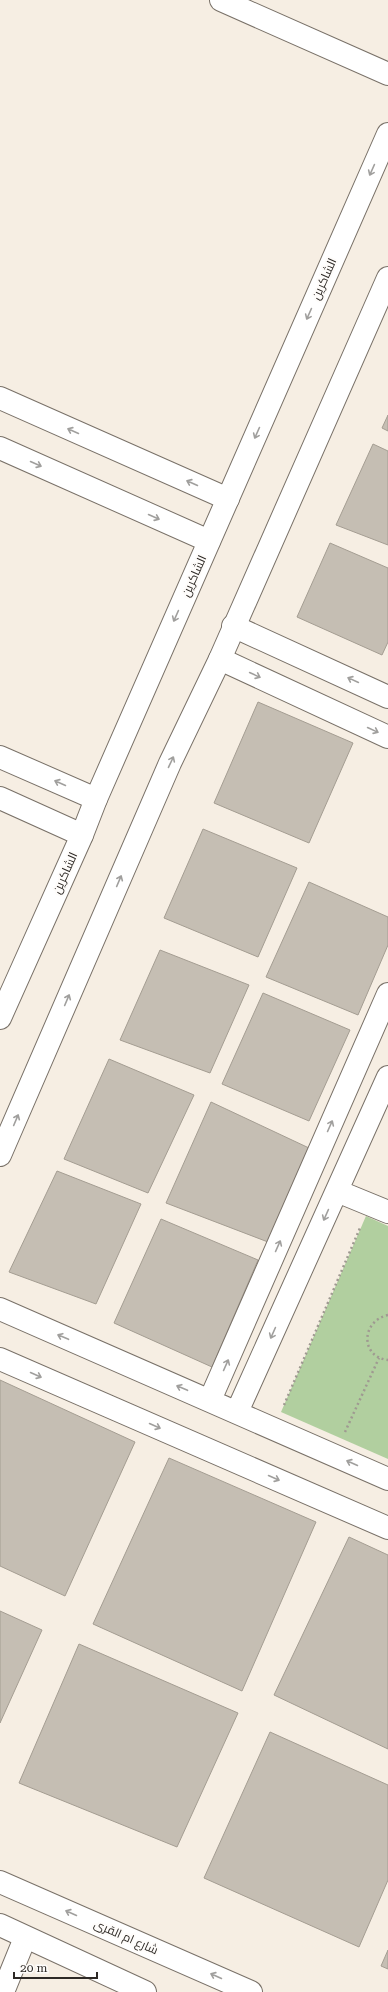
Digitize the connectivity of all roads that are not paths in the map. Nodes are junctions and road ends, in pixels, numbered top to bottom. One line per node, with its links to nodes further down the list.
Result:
1 (221, 0): 2 (street)
2 (388, 74)
3 (388, 134): 7 (street, الشاكرين, one-way to 7)
4 (388, 278): 9 (street)
5 (0, 398): 7 (street, one-way to 5)
6 (0, 448): 8 (street, one-way to 8)
7 (228, 498): 8 (street, الشاكرين)
8 (209, 541): 15 (street, الشاكرين, one-way to 15)
9 (233, 626): 10 (street); 11 (street, one-way to 9)
10 (220, 659): 12 (street, one-way to 12); 20 (street, one-way to 10)
11 (388, 697)
12 (388, 737)
13 (0, 757): 15 (street, one-way to 13)
14 (0, 798): 16 (street)
15 (96, 799): 16 (street, الشاكرين)
16 (82, 835): 18 (street, الشاكرين)
17 (388, 994): 25 (street, one-way to 17)
18 (0, 1018)
19 (388, 1077): 21 (street)
20 (0, 1155)
21 (337, 1191): 22 (street); 26 (street, one-way to 26)
22 (388, 1212)
23 (0, 1309): 25 (street, one-way to 23)
24 (0, 1359): 28 (street, one-way to 28)
25 (210, 1400): 26 (street)
26 (237, 1412): 27 (street, one-way to 26)
27 (388, 1479)
28 (388, 1528)
29 (0, 1882): 34 (street, شارع ام القرى, one-way to 29)
30 (1, 1930): 31 (street)
31 (25, 1938): 32 (street); 33 (street)
32 (3, 1992)
33 (145, 1992)
34 (252, 1992)

